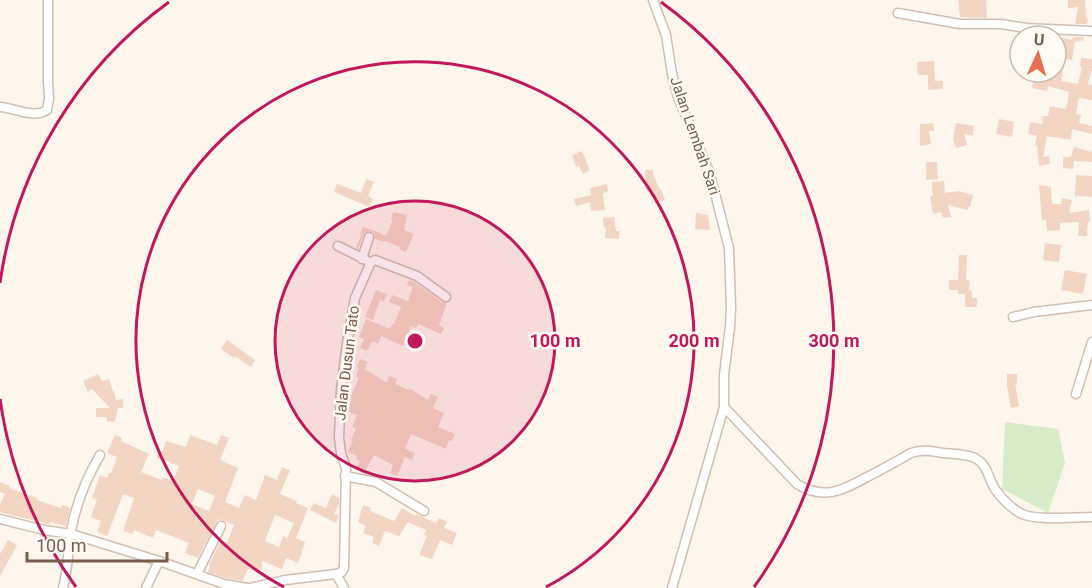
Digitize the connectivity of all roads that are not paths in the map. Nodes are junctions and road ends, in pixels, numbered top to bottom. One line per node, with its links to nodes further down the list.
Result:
1 (48, 0): 5 (street)
2 (653, 0): 14 (street, Jalan Lembah Sari)
3 (898, 13): 4 (street)
4 (1092, 31)
5 (0, 107)
6 (369, 237): 8 (street, Jalan Dusun Tato)
7 (338, 246): 8 (street)
8 (366, 261): 9 (street); 16 (street, Jalan Dusun Tato)
9 (446, 297)
10 (1092, 304): 11 (street)
11 (1013, 318)
12 (1092, 342): 13 (street)
13 (1076, 394)
14 (724, 407): 18 (street); 29 (street, Jalan Lembah Sari)
15 (100, 455): 21 (street)
16 (345, 476): 17 (street); 24 (street, Jalan Dusun Tato)
17 (424, 511)
18 (1092, 517)
19 (0, 519): 21 (street)
20 (220, 526): 23 (street)
21 (71, 534): 22 (street); 25 (street)
22 (159, 561): 23 (street); 26 (street)
23 (196, 574): 27 (street)
24 (336, 574): 27 (street); 28 (street)
25 (63, 588)
26 (147, 588)
27 (253, 588)
28 (344, 588)
29 (672, 588)

